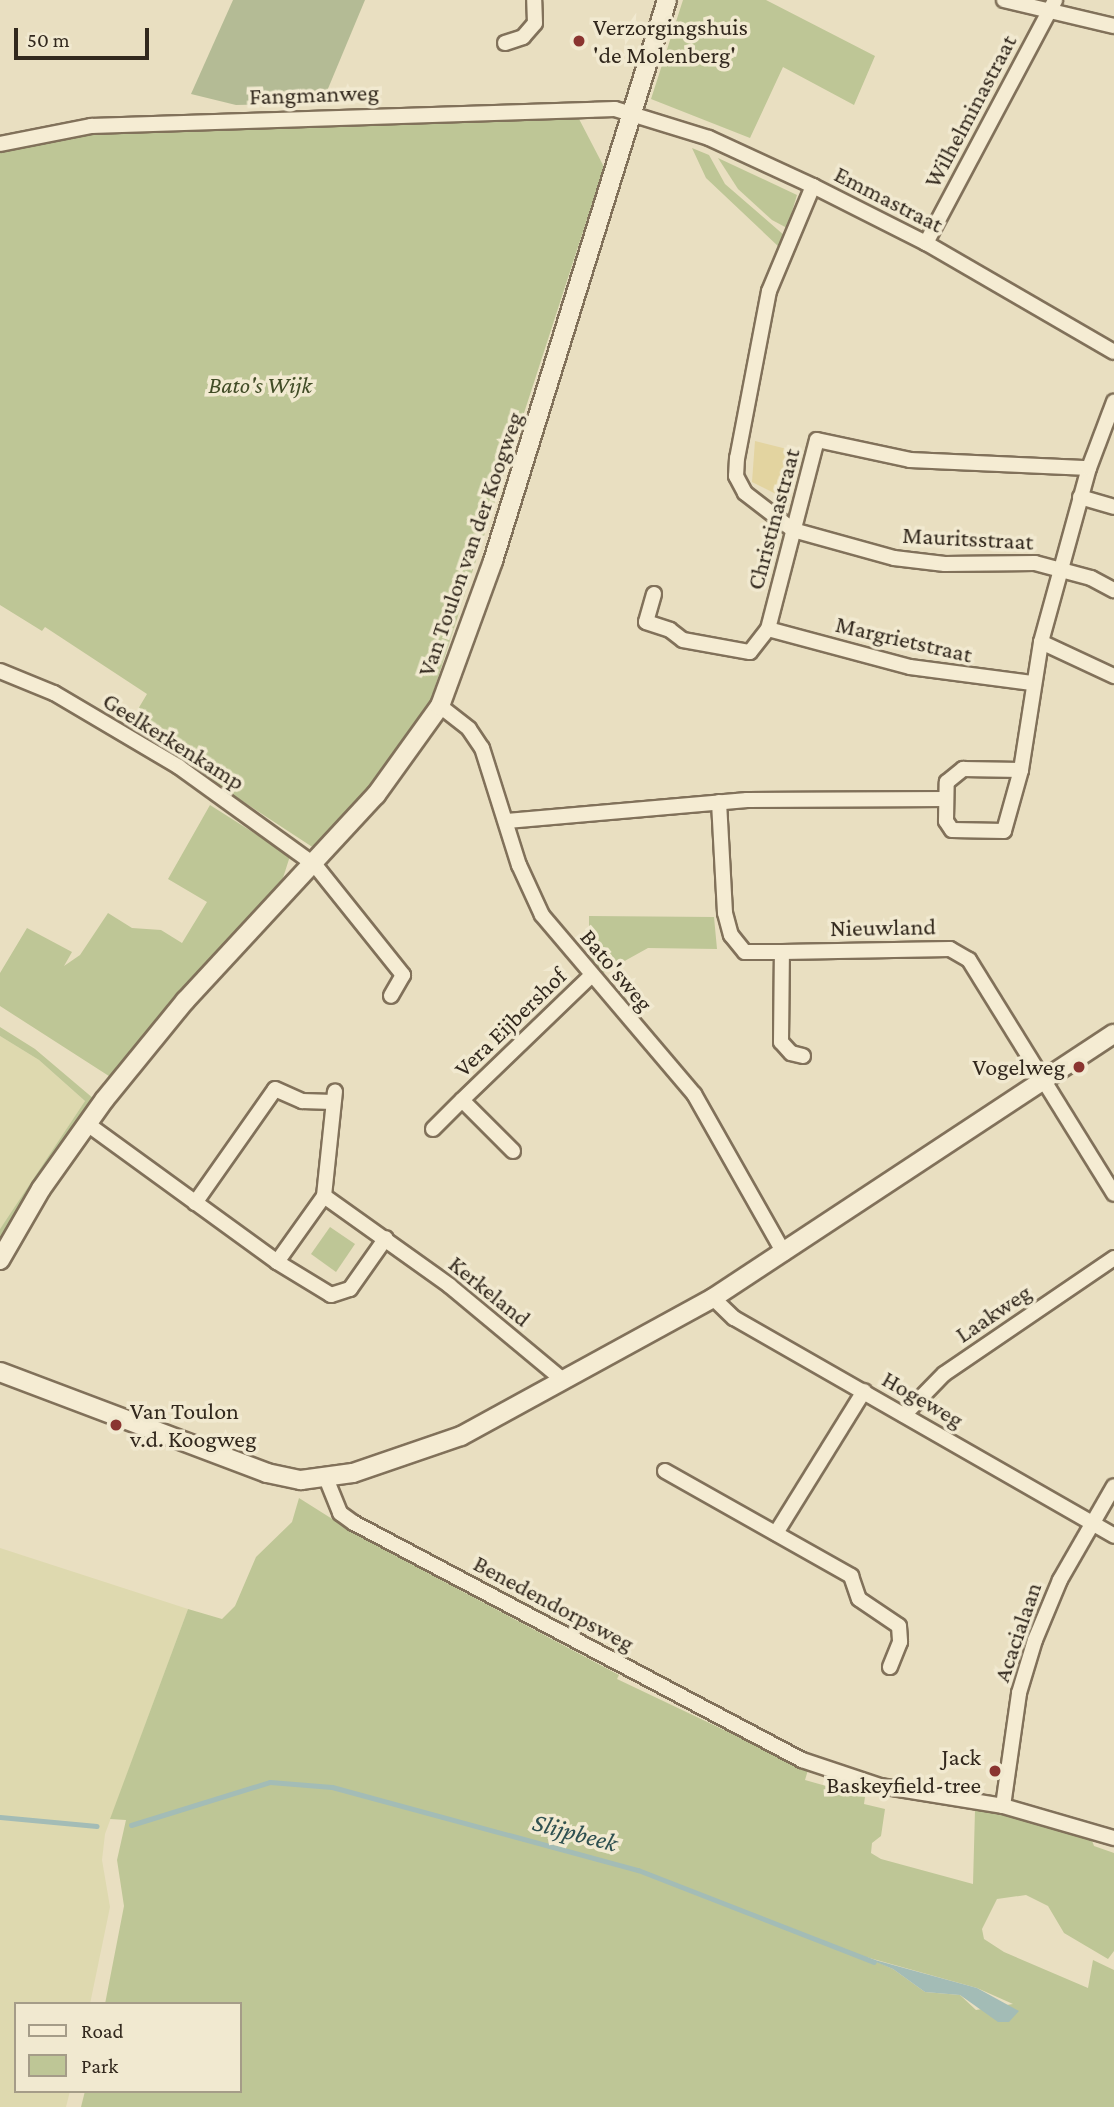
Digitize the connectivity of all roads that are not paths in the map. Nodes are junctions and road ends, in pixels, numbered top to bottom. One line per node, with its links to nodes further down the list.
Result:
1 (534, 0): 6 (street)
2 (667, 0): 7 (street, Van Toulon van der Koogweg)
3 (1004, 0): 4 (street)
4 (1052, 5): 5 (street); 10 (street, Wilhelminastraat)
5 (1114, 26)
6 (505, 43)
7 (630, 114): 8 (street, Fangmanweg); 9 (street, Emmastraat); 25 (street, Van Toulon van der Koogweg)
8 (0, 144)
9 (813, 186): 10 (street, Emmastraat); 16 (street)
10 (926, 243): 11 (street, Emmastraat)
11 (1114, 352)
12 (1114, 402): 13 (street)
13 (1089, 468): 14 (street); 16 (street, Christinastraat)
14 (1080, 497): 15 (street); 17 (street)
15 (1114, 507)
16 (793, 530): 17 (street, Mauritsstraat); 20 (street, Christinastraat)
17 (1061, 569): 18 (street); 21 (street)
18 (1114, 590)
19 (654, 594): 20 (street, Christinastraat)
20 (768, 629): 24 (street, Margrietstraat)
21 (1041, 642): 23 (street); 24 (street)
22 (0, 671): 30 (street, Geelkerkenkamp)
23 (1114, 676)
24 (1032, 683): 26 (street)
25 (440, 706): 29 (street, Bato'sweg); 30 (street, Van Toulon van der Koogweg)
26 (1021, 770): 27 (street); 27 (street)
27 (946, 799): 28 (street)
28 (719, 802): 29 (street); 31 (street, Nieuwland)
29 (507, 821): 32 (street, Bato'sweg)
30 (315, 865): 33 (street, Geelkerkenkamp); 38 (street, Van Toulon van der Koogweg)
31 (782, 952): 35 (street); 36 (street, Nieuwland)
32 (590, 977): 37 (street, Vera Eijbershof); 45 (street, Bato'sweg)
33 (391, 996)
34 (1114, 1034): 36 (street)
35 (803, 1056)
36 (1041, 1080): 41 (street); 45 (street)
37 (462, 1100): 39 (street, Vera Eijbershof); 40 (street, Vera Eijbershof)
38 (86, 1124): 43 (street); 47 (street, Van Toulon van der Koogweg)
39 (433, 1129)
40 (513, 1151)
41 (1114, 1194)
42 (324, 1196): 43 (street); 44 (street, Kerkeland); 48 (street)
43 (195, 1203): 48 (street)
44 (386, 1238): 48 (street); 51 (street, Kerkeland)
45 (784, 1253): 49 (street)
46 (1114, 1258): 53 (street, Laakweg)
47 (0, 1260)
48 (277, 1262)
49 (713, 1298): 51 (street); 52 (street, Hogeweg)
50 (0, 1372): 55 (street)
51 (564, 1381): 55 (street)
52 (864, 1391): 53 (street, Hogeweg); 58 (street)
53 (904, 1415): 57 (street, Hogeweg)
54 (664, 1471): 58 (street)
55 (326, 1478): 61 (street, Benedendorpsweg)
56 (1114, 1486): 57 (street, Acacialaan)
57 (1093, 1524): 59 (street, Hogeweg); 61 (street, Acacialaan)
58 (776, 1533): 60 (street)
59 (1114, 1536)
60 (890, 1667)
61 (1003, 1806): 62 (street, Benedendorpsweg)
62 (1114, 1838)

